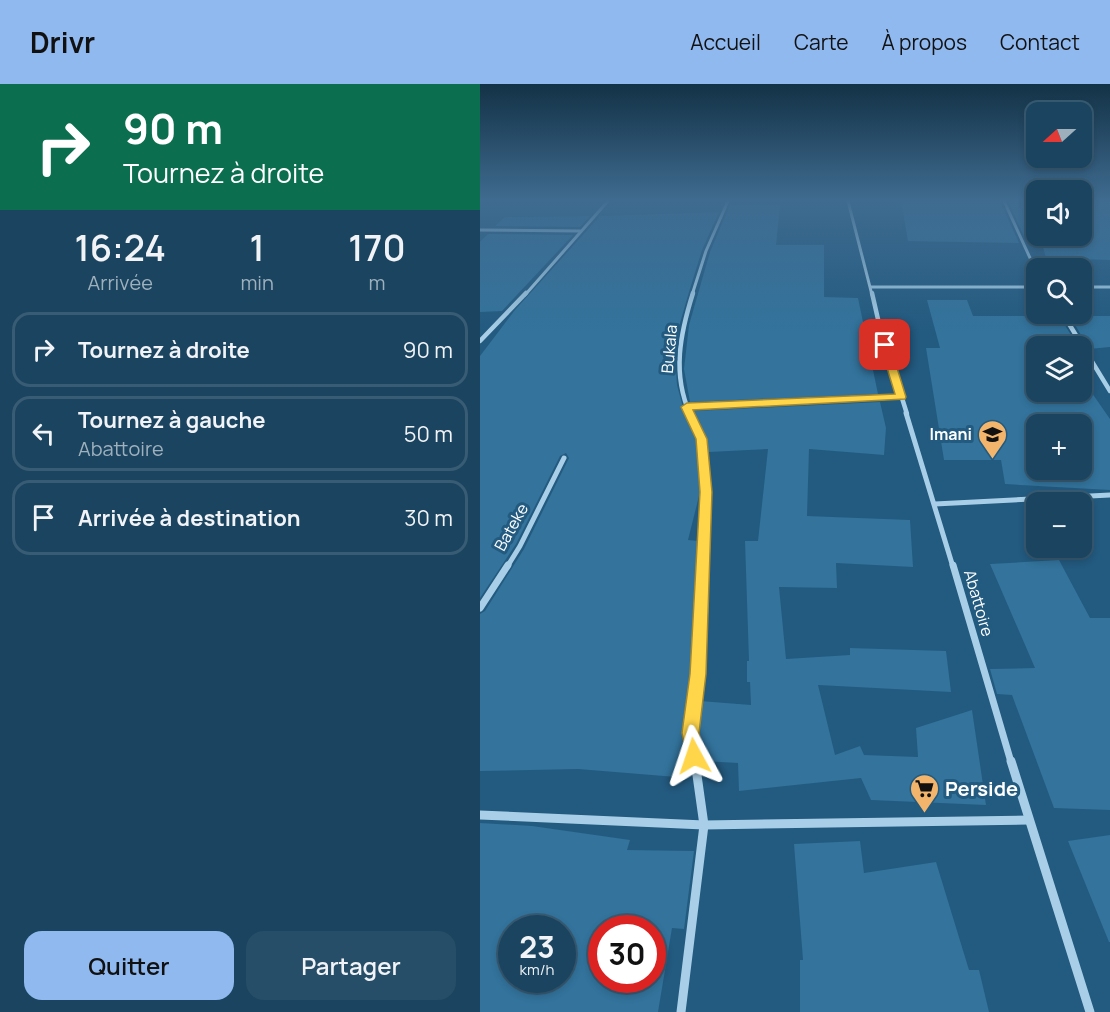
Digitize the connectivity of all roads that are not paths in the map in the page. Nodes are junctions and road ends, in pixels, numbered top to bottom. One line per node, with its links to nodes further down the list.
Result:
1 (569, 244): 11 (street)
2 (709, 244): 14 (street, Bukala)
3 (860, 244): 6 (street, Abattoire)
4 (1024, 244): 5 (street)
5 (1030, 258)
6 (871, 287): 7 (street); 13 (street, Abattoire)
7 (1026, 287)
8 (1092, 287): 9 (street)
9 (1110, 287)
10 (1069, 324): 12 (street)
11 (480, 341)
12 (1110, 390)
13 (901, 397): 14 (street); 17 (street, Abattoire)
14 (687, 407): 21 (street, Bukala)
15 (564, 458): 18 (street, Bateke)
16 (1110, 495): 17 (street)
17 (935, 504): 20 (street, Abattoire)
18 (480, 608)
19 (480, 815): 21 (street)
20 (1028, 820): 21 (street); 23 (street, Abattoire)
21 (704, 825): 22 (street)
22 (681, 1012)
23 (1090, 1012)

